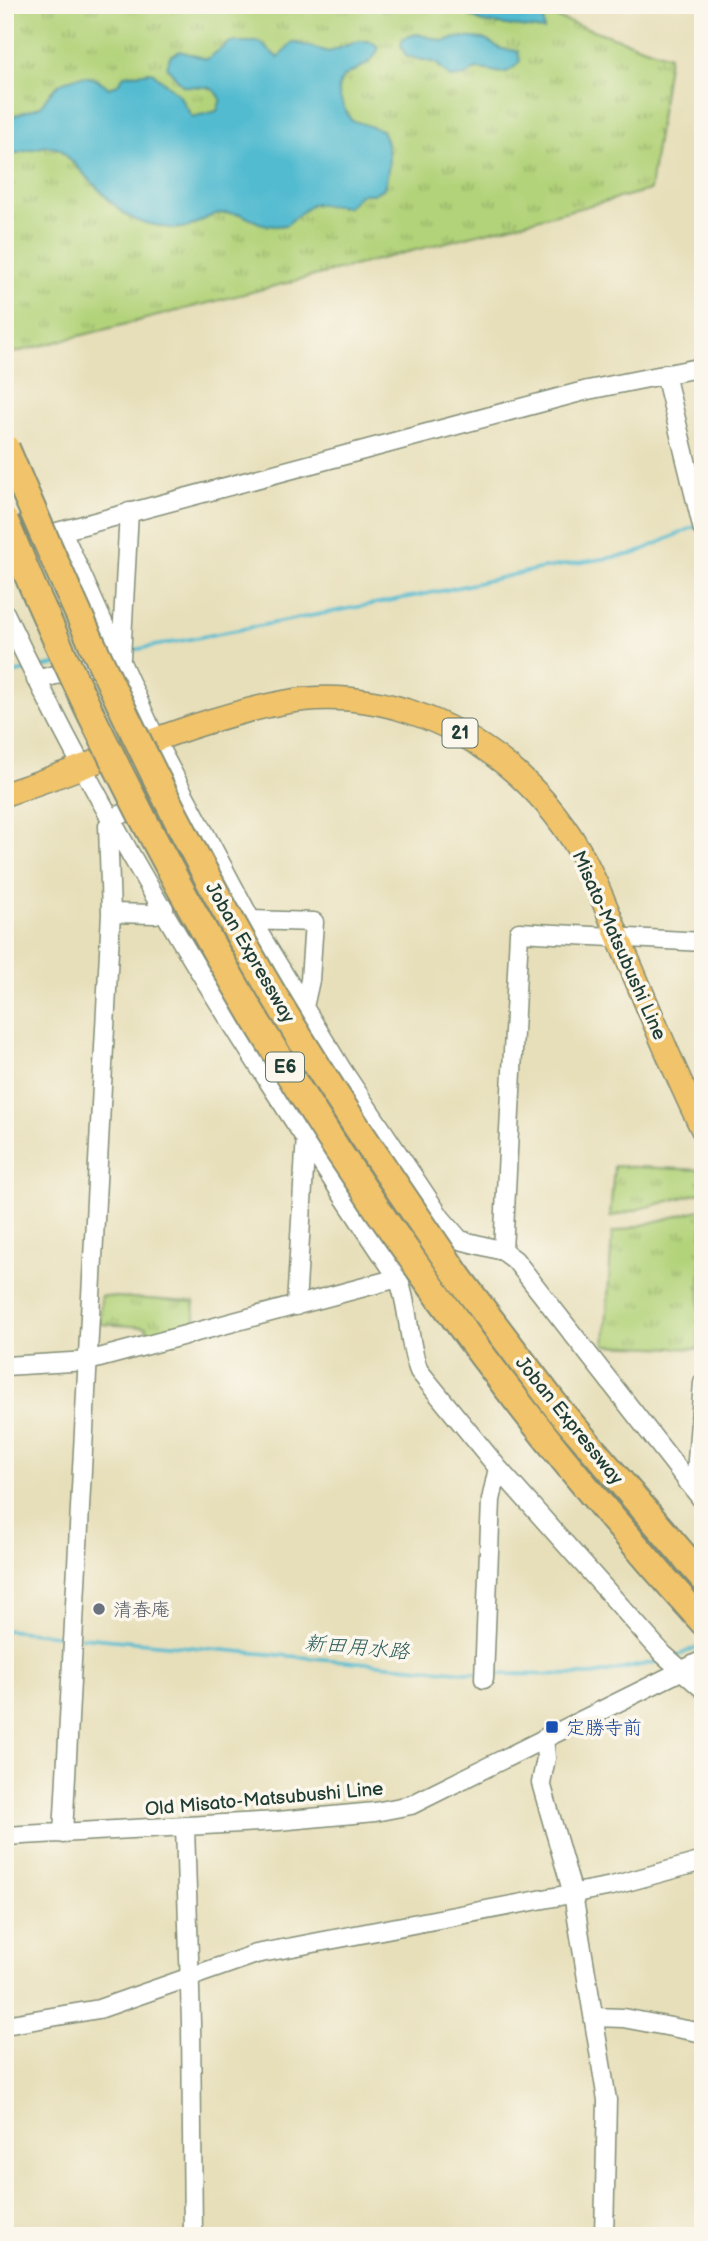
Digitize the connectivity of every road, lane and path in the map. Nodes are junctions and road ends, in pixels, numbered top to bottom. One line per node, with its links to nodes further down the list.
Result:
1 (703, 367): 2 (street)
2 (665, 374): 4 (street); 6 (street)
3 (5, 445): 37 (highway, Joban Expressway / E6, bridge)
4 (130, 512): 7 (street); 10 (street)
5 (5, 521): 38 (highway, Joban Expressway / E6, bridge)
6 (703, 530)
7 (62, 531): 8 (street); 10 (street)
8 (5, 546)
9 (5, 613): 11 (street)
10 (120, 653): 11 (street); 12 (street)
11 (33, 672): 13 (street)
12 (156, 740): 13 (main road, Misato-Matsubushi Line / 21); 14 (street); 20 (main road, Misato-Matsubushi Line / 21)
13 (83, 768): 15 (main road, Misato-Matsubushi Line / 21); 16 (street)
14 (178, 784): 16 (street); 19 (street)
15 (5, 794)
16 (111, 820): 17 (street); 18 (street)
17 (163, 908): 18 (street); 21 (street)
18 (111, 913): 31 (street)
19 (248, 913): 21 (street); 23 (street); 23 (street)
20 (619, 939): 22 (street); 25 (main road, Misato-Matsubushi Line / 21); 28 (street)
21 (183, 940): 26 (street)
22 (703, 942)
23 (304, 1007): 24 (street)
24 (359, 1094): 26 (street); 27 (street)
25 (703, 1130)
26 (304, 1138): 29 (street); 30 (street)
27 (450, 1230): 28 (street); 29 (street)
28 (503, 1251): 35 (street)
29 (395, 1273): 30 (street); 34 (street)
30 (296, 1306): 31 (street)
31 (88, 1361): 32 (street); 45 (street)
32 (5, 1366)
33 (703, 1383): 35 (street)
34 (498, 1468): 40 (street); 41 (street)
35 (687, 1481): 36 (street)
36 (703, 1501)
37 (703, 1578)
38 (703, 1622)
39 (703, 1660): 40 (street, Old Misato-Matsubushi Line)
40 (673, 1663): 42 (street); 43 (street, Old Misato-Matsubushi Line)
41 (484, 1672)
42 (703, 1689)
43 (544, 1738): 44 (street, Old Misato-Matsubushi Line); 48 (street)
44 (185, 1826): 45 (street, Old Misato-Matsubushi Line); 49 (street)
45 (63, 1834): 46 (street, Old Misato-Matsubushi Line)
46 (5, 1836)
47 (703, 1861): 48 (street)
48 (573, 1894): 49 (street); 50 (street)
49 (189, 1977): 51 (street); 53 (street)
50 (594, 2017): 52 (street); 54 (street)
51 (5, 2025)
52 (703, 2033)
53 (193, 2236)
54 (604, 2236)

